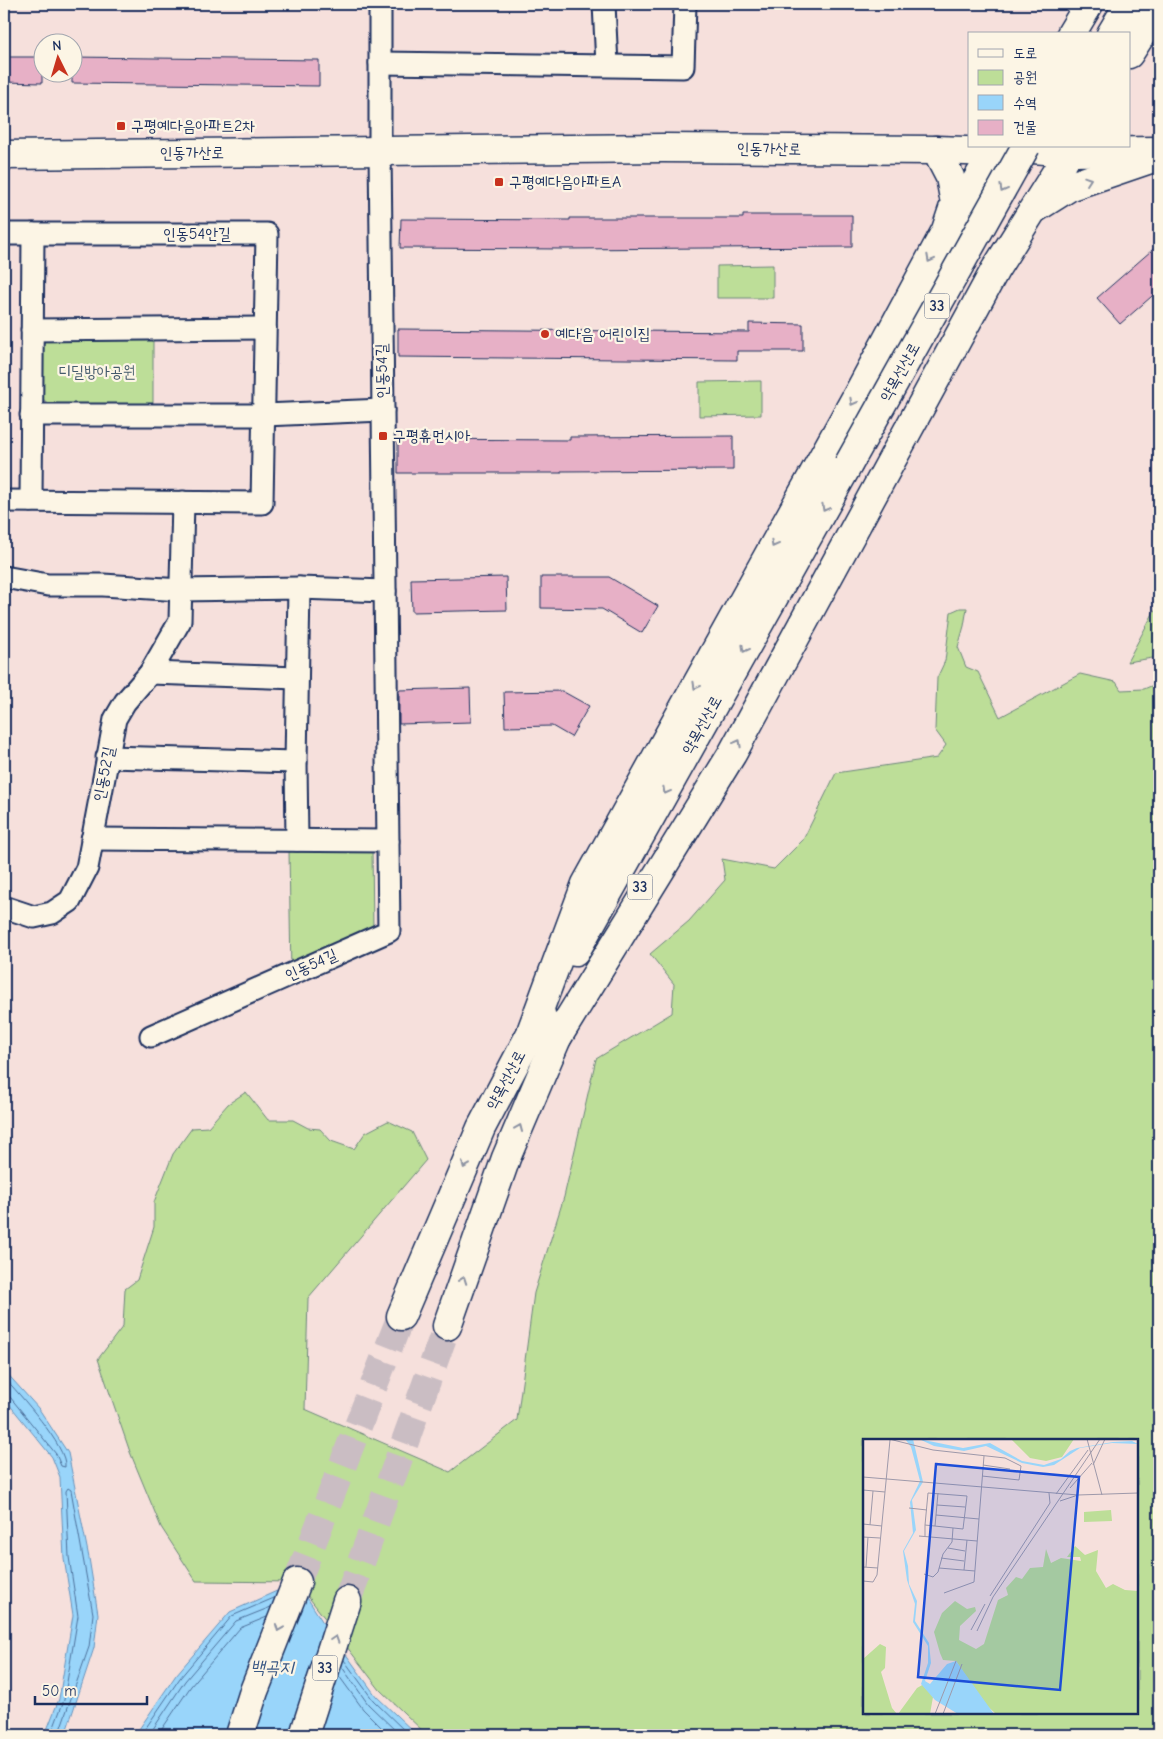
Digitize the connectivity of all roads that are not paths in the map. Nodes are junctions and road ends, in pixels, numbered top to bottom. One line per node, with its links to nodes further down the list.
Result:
1 (380, 4): 12 (street)
2 (604, 4): 13 (street)
3 (685, 4): 13 (street)
4 (1089, 4): 8 (main road)
5 (1108, 4): 9 (main road)
6 (1129, 4): 10 (main road)
7 (1159, 6): 11 (main road)
8 (1072, 32)
9 (1092, 32)
10 (1112, 32)
11 (1130, 52)
12 (380, 63): 13 (street); 20 (street)
13 (607, 66)
14 (968, 141): 18 (main road)
15 (1025, 148): 32 (main road, 약목선산로 / 33, one-way to 32, bridge)
16 (1062, 148): 17 (main road, 인동가산로); 19 (main road, 인동가산로); 23 (main road); 32 (main road, 약목선산로 / 33)
17 (996, 149): 18 (main road, 인동가산로); 24 (main road)
18 (936, 150): 20 (main road, 인동가산로); 24 (main road)
19 (1159, 151)
20 (380, 152): 21 (main road, 인동가산로); 29 (street, 인동54길)
21 (4, 155)
22 (1159, 156): 23 (main road, one-way to 22)
23 (1030, 212): 48 (main road, one-way to 23)
24 (946, 230): 48 (main road, one-way to 48)
25 (4, 234): 26 (street, 인동54안길)
26 (33, 234): 27 (street, 인동54안길); 28 (street)
27 (265, 328): 28 (street); 30 (street, 인동54안길)
28 (32, 330): 31 (street)
29 (383, 410): 30 (street); 39 (street, 인동54길)
30 (264, 414): 31 (street); 35 (street, 인동54안길)
31 (31, 415): 34 (street)
32 (859, 465): 48 (main road, 약목선산로 / 33)
33 (4, 501): 34 (street, 인동54안길)
34 (31, 502): 35 (street, 인동54안길)
35 (183, 502): 38 (street)
36 (4, 577): 38 (street)
37 (299, 588): 38 (street); 39 (street); 41 (street)
38 (181, 590): 40 (street, 인동52길)
39 (385, 591): 46 (street, 인동54길)
40 (150, 673): 41 (street); 42 (street, 인동52길)
41 (297, 678): 43 (street)
42 (107, 757): 43 (street); 44 (street, 인동52길)
43 (296, 762): 45 (street)
44 (92, 839): 45 (street); 47 (street, 인동52길)
45 (296, 840): 46 (street)
46 (388, 841): 49 (street, 인동54길)
47 (4, 907)
48 (545, 1033): 50 (main road, 약목선산로 / 33, one-way to 50); 51 (main road, 약목선산로 / 33, one-way to 48)
49 (151, 1036)
50 (401, 1316)
51 (446, 1326)
52 (298, 1582): 54 (main road, one-way to 54)
53 (347, 1601): 55 (main road, 33, one-way to 53)
54 (240, 1735)
55 (304, 1735)

